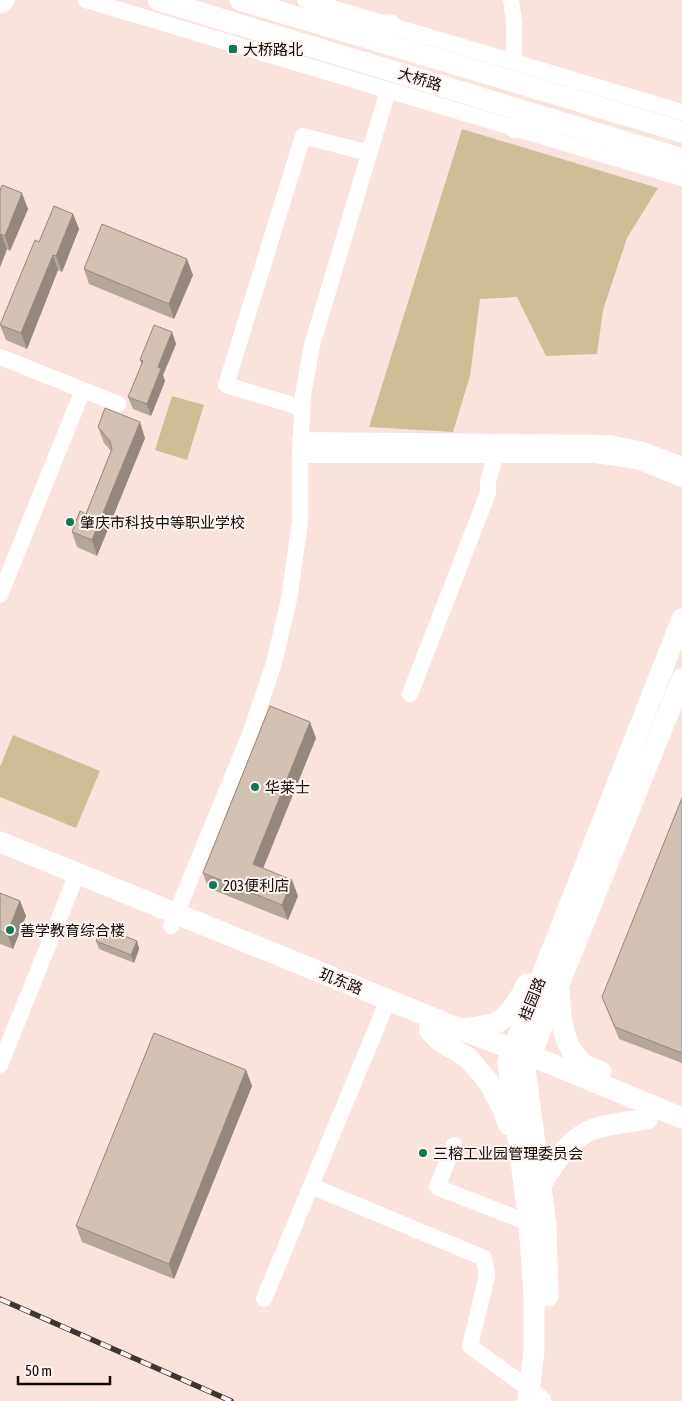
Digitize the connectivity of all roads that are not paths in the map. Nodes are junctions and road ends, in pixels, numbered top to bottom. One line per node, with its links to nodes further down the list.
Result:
1 (4, 0): 8 (main road)
2 (86, 0): 12 (street)
3 (141, 0): 7 (main road, 大桥路)
4 (240, 0): 9 (main road, 大桥路)
5 (305, 0): 10 (street)
6 (511, 0): 11 (street)
7 (165, 2): 14 (main road, 大桥路)
8 (0, 3)
9 (316, 22): 10 (main road); 13 (main road, 大桥路)
10 (391, 25): 11 (street)
11 (514, 62): 13 (street)
12 (388, 90): 15 (street); 16 (street)
13 (681, 114)
14 (572, 126): 15 (main road); 17 (main road, 大桥路)
15 (515, 128): 18 (street)
16 (369, 153): 22 (street); 22 (street)
17 (682, 159)
18 (682, 178)
19 (0, 357): 20 (street)
20 (83, 390): 21 (street); 27 (street)
21 (118, 404)
22 (302, 408): 23 (street)
23 (300, 448): 24 (street); 25 (street); 35 (street)
24 (496, 455): 26 (street); 31 (street)
25 (682, 465)
26 (682, 479)
27 (7, 557): 28 (street)
28 (0, 595)
29 (682, 619): 36 (main road, 桂园路)
30 (682, 679): 37 (main road, 桂园路)
31 (410, 694)
32 (0, 842): 34 (main road, 玑东路)
33 (0, 857): 34 (main road, 玑东路)
34 (75, 880): 35 (main road, 玑东路); 42 (street)
35 (174, 920): 38 (main road, 玑东路)
36 (554, 942): 39 (main road); 41 (main road, 桂园路)
37 (559, 985): 41 (main road, 桂园路); 43 (main road)
38 (385, 1006): 39 (main road, 玑东路); 40 (main road, 玑东路); 49 (street)
39 (460, 1029): 41 (main road, 玑东路)
40 (429, 1030): 41 (main road, 玑东路); 47 (main road)
41 (519, 1059): 43 (main road, 玑东路); 47 (main road, 桂园路); 48 (main road)
42 (0, 1065)
43 (646, 1111): 44 (main road, 玑东路); 45 (main road, 玑东路); 48 (main road)
44 (682, 1118)
45 (682, 1132)
46 (454, 1145): 50 (street)
47 (520, 1154): 50 (main road, 桂园路)
48 (541, 1185): 50 (main road)
49 (310, 1186): 51 (street); 52 (street)
50 (538, 1224): 52 (main road, 桂园路)
51 (264, 1299)
52 (536, 1398)

